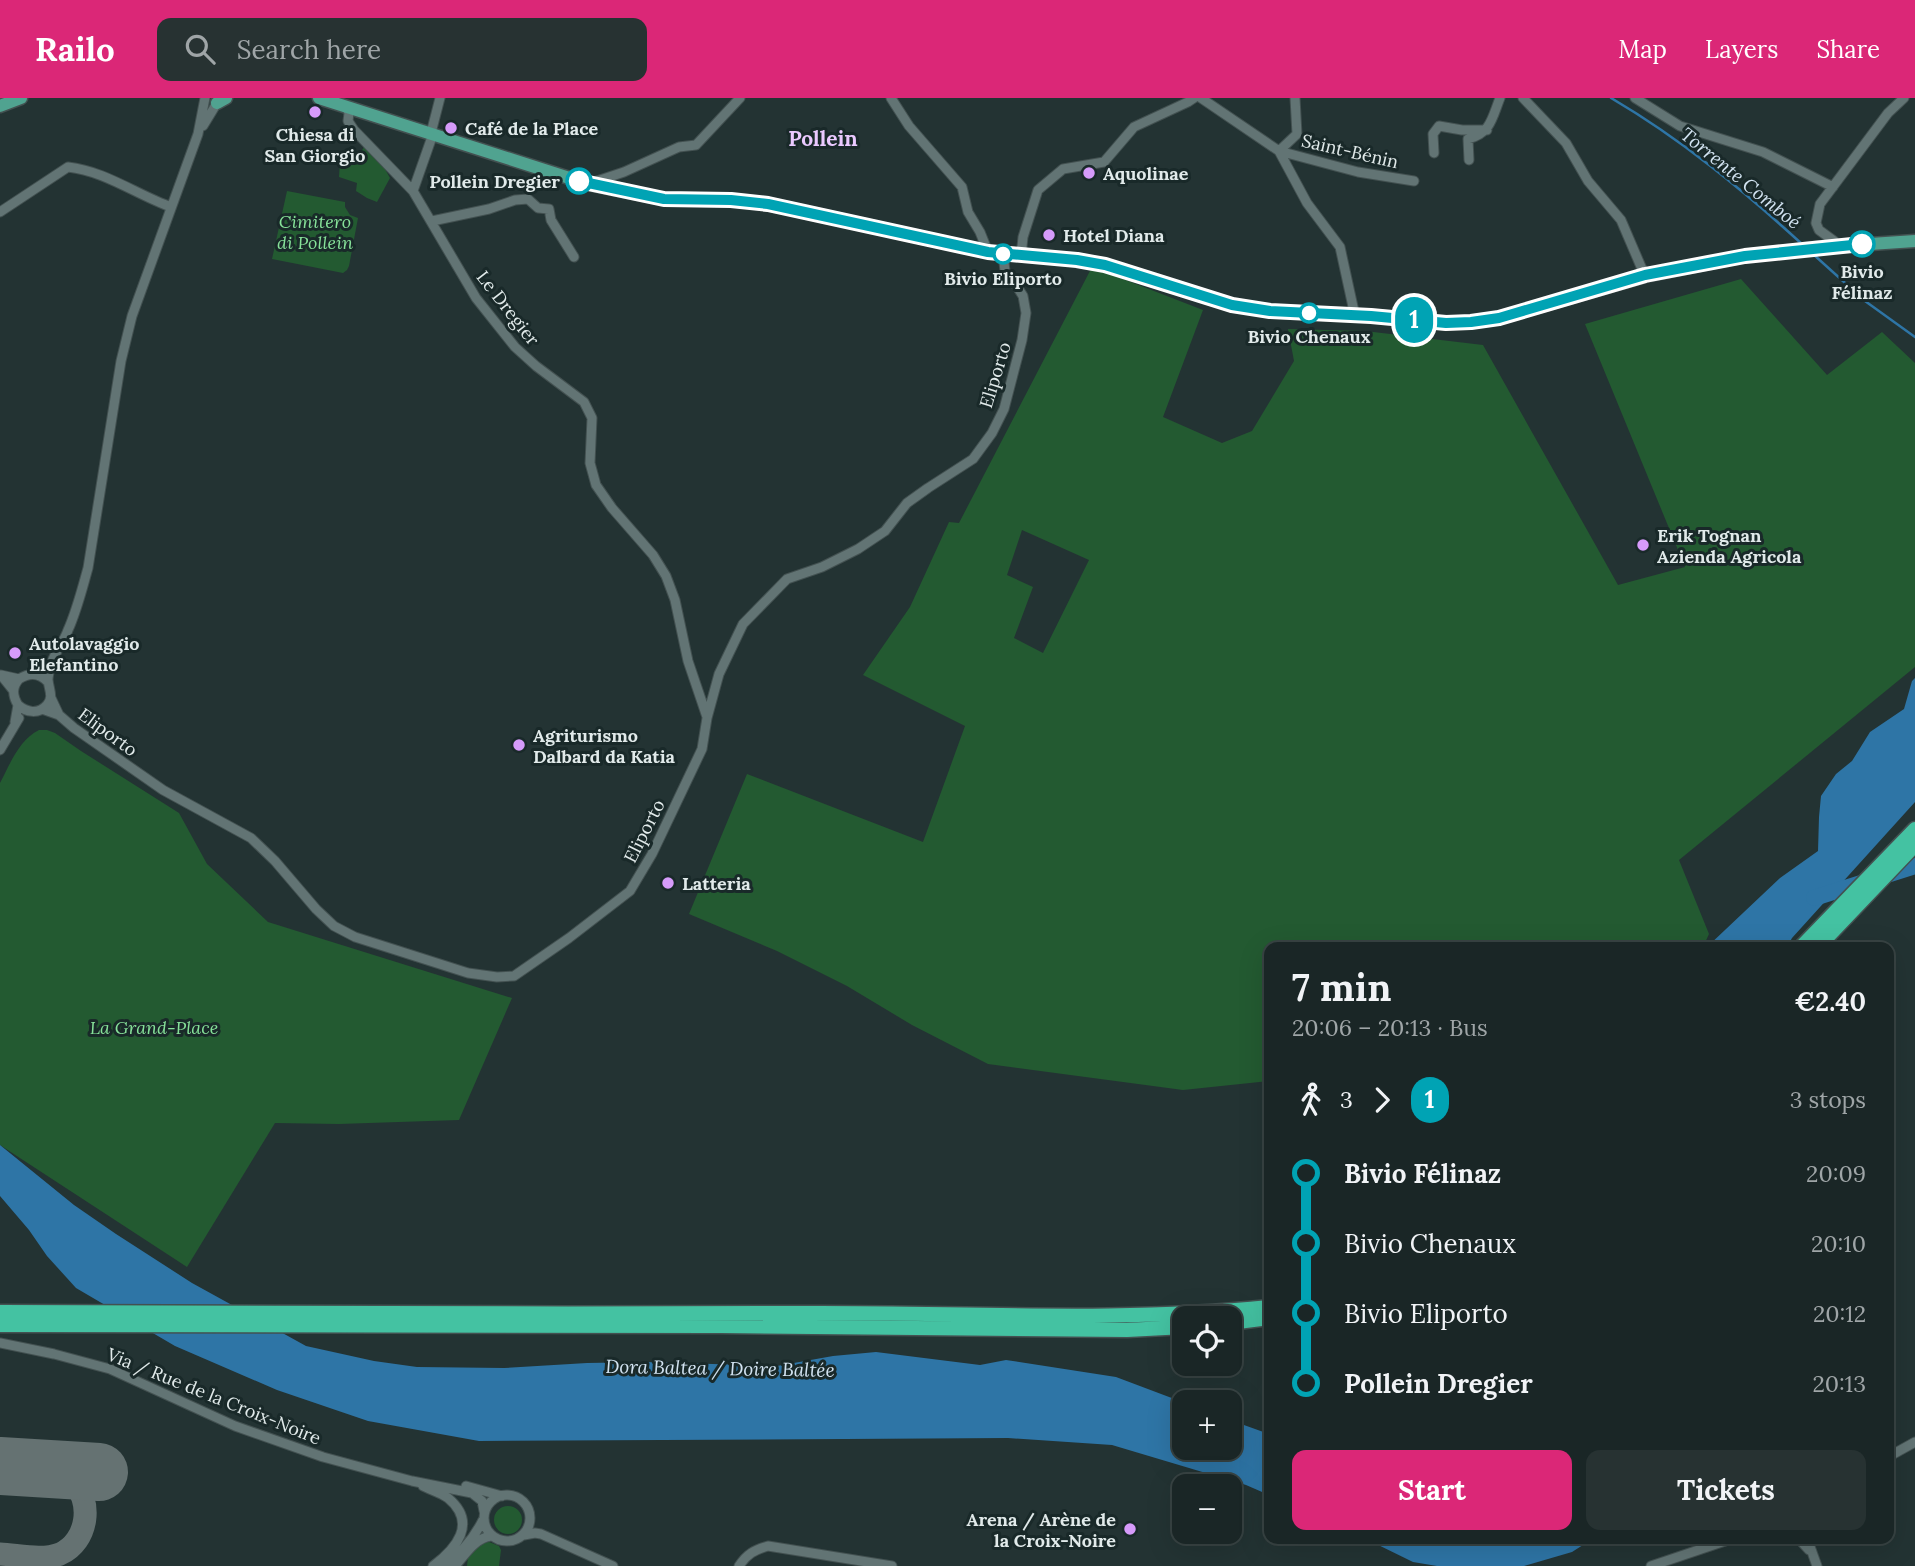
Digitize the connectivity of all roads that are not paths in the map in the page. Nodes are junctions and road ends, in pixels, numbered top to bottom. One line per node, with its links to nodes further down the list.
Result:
1 (21, 98): 14 (main road)
2 (319, 98): 15 (main road)
3 (440, 98): 17 (street)
4 (740, 98): 22 (street)
5 (891, 98): 30 (street)
6 (1194, 98): 32 (street)
7 (1201, 98): 18 (street, Saint-Bénin)
8 (1295, 98): 18 (street, Saint-Bénin)
9 (1500, 98): 16 (street)
10 (1523, 98): 34 (street)
11 (1635, 98): 23 (street)
12 (1904, 98): 23 (street)
13 (216, 99): 25 (street)
14 (0, 106)
15 (346, 106): 17 (main road); 24 (street, Le Dregier)
16 (1488, 130): 19 (street); 20 (street)
17 (432, 134): 22 (main road); 24 (street)
18 (1279, 151): 21 (street, Saint-Bénin); 35 (street, Saint-Bénin)
19 (1434, 153)
20 (1469, 159)
21 (1414, 181)
22 (588, 184): 30 (main road)
23 (1833, 187): 29 (street)
24 (413, 191): 27 (street, Le Dregier)
25 (171, 207): 26 (street); 36 (street)
26 (0, 212)
27 (432, 221): 33 (street); 47 (street, Le Dregier)
28 (1915, 241): 29 (main road)
29 (1831, 246): 34 (main road)
30 (988, 252): 31 (main road)
31 (1003, 254): 32 (main road); 47 (street, Eliporto)
32 (1020, 256): 35 (main road)
33 (573, 257)
34 (1645, 275): 35 (main road)
35 (1356, 316)
36 (51, 664): 38 (street); 40 (street)
37 (1, 674): 39 (street); 41 (street)
38 (38, 675): 39 (street); 40 (street)
39 (19, 679): 41 (street)
40 (48, 682): 42 (street)
41 (13, 690): 43 (street)
42 (51, 698): 44 (street); 46 (street, Eliporto)
43 (18, 705): 45 (street); 48 (street)
44 (43, 709): 45 (street); 46 (street, Eliporto)
45 (27, 711): 48 (street)
46 (59, 715): 47 (street, Eliporto)
47 (707, 718)
48 (15, 722): 49 (street)
49 (0, 750)
50 (1915, 829): 52 (highway)
51 (1915, 845): 53 (highway)
52 (1806, 942)
53 (1823, 942)
54 (1264, 1308): 57 (highway)
55 (0, 1312): 57 (highway)
56 (1264, 1319): 58 (highway)
57 (453, 1321): 59 (highway); 60 (highway)
58 (1242, 1321)
59 (0, 1325)
60 (1172, 1328)
61 (0, 1343): 63 (street, Via / Rue de la Croix-Noire)
62 (0, 1350): 63 (street, Via / Rue de la Croix-Noire)
63 (32, 1350): 66 (street, Via / Rue de la Croix-Noire)
64 (1915, 1442): 65 (street)
65 (1894, 1454)
66 (384, 1474): 67 (street, Via / Rue de la Croix-Noire); 68 (street, Via / Rue de la Croix-Noire)
67 (412, 1481): 69 (street, Via / Rue de la Croix-Noire); 78 (street)
68 (502, 1496): 69 (street); 70 (street)
69 (484, 1515): 73 (street); 79 (street)
70 (530, 1520): 71 (street); 72 (street)
71 (541, 1534): 72 (street); 81 (street)
72 (523, 1535): 73 (street)
73 (491, 1536): 80 (street)
74 (1716, 1544): 84 (street)
75 (1804, 1544): 77 (street)
76 (1809, 1544): 77 (street)
77 (1811, 1551): 85 (street)
78 (433, 1566)
79 (444, 1566)
80 (455, 1566)
81 (613, 1566)
82 (739, 1566): 83 (street)
83 (892, 1566)
84 (1651, 1566)
85 (1817, 1566)

